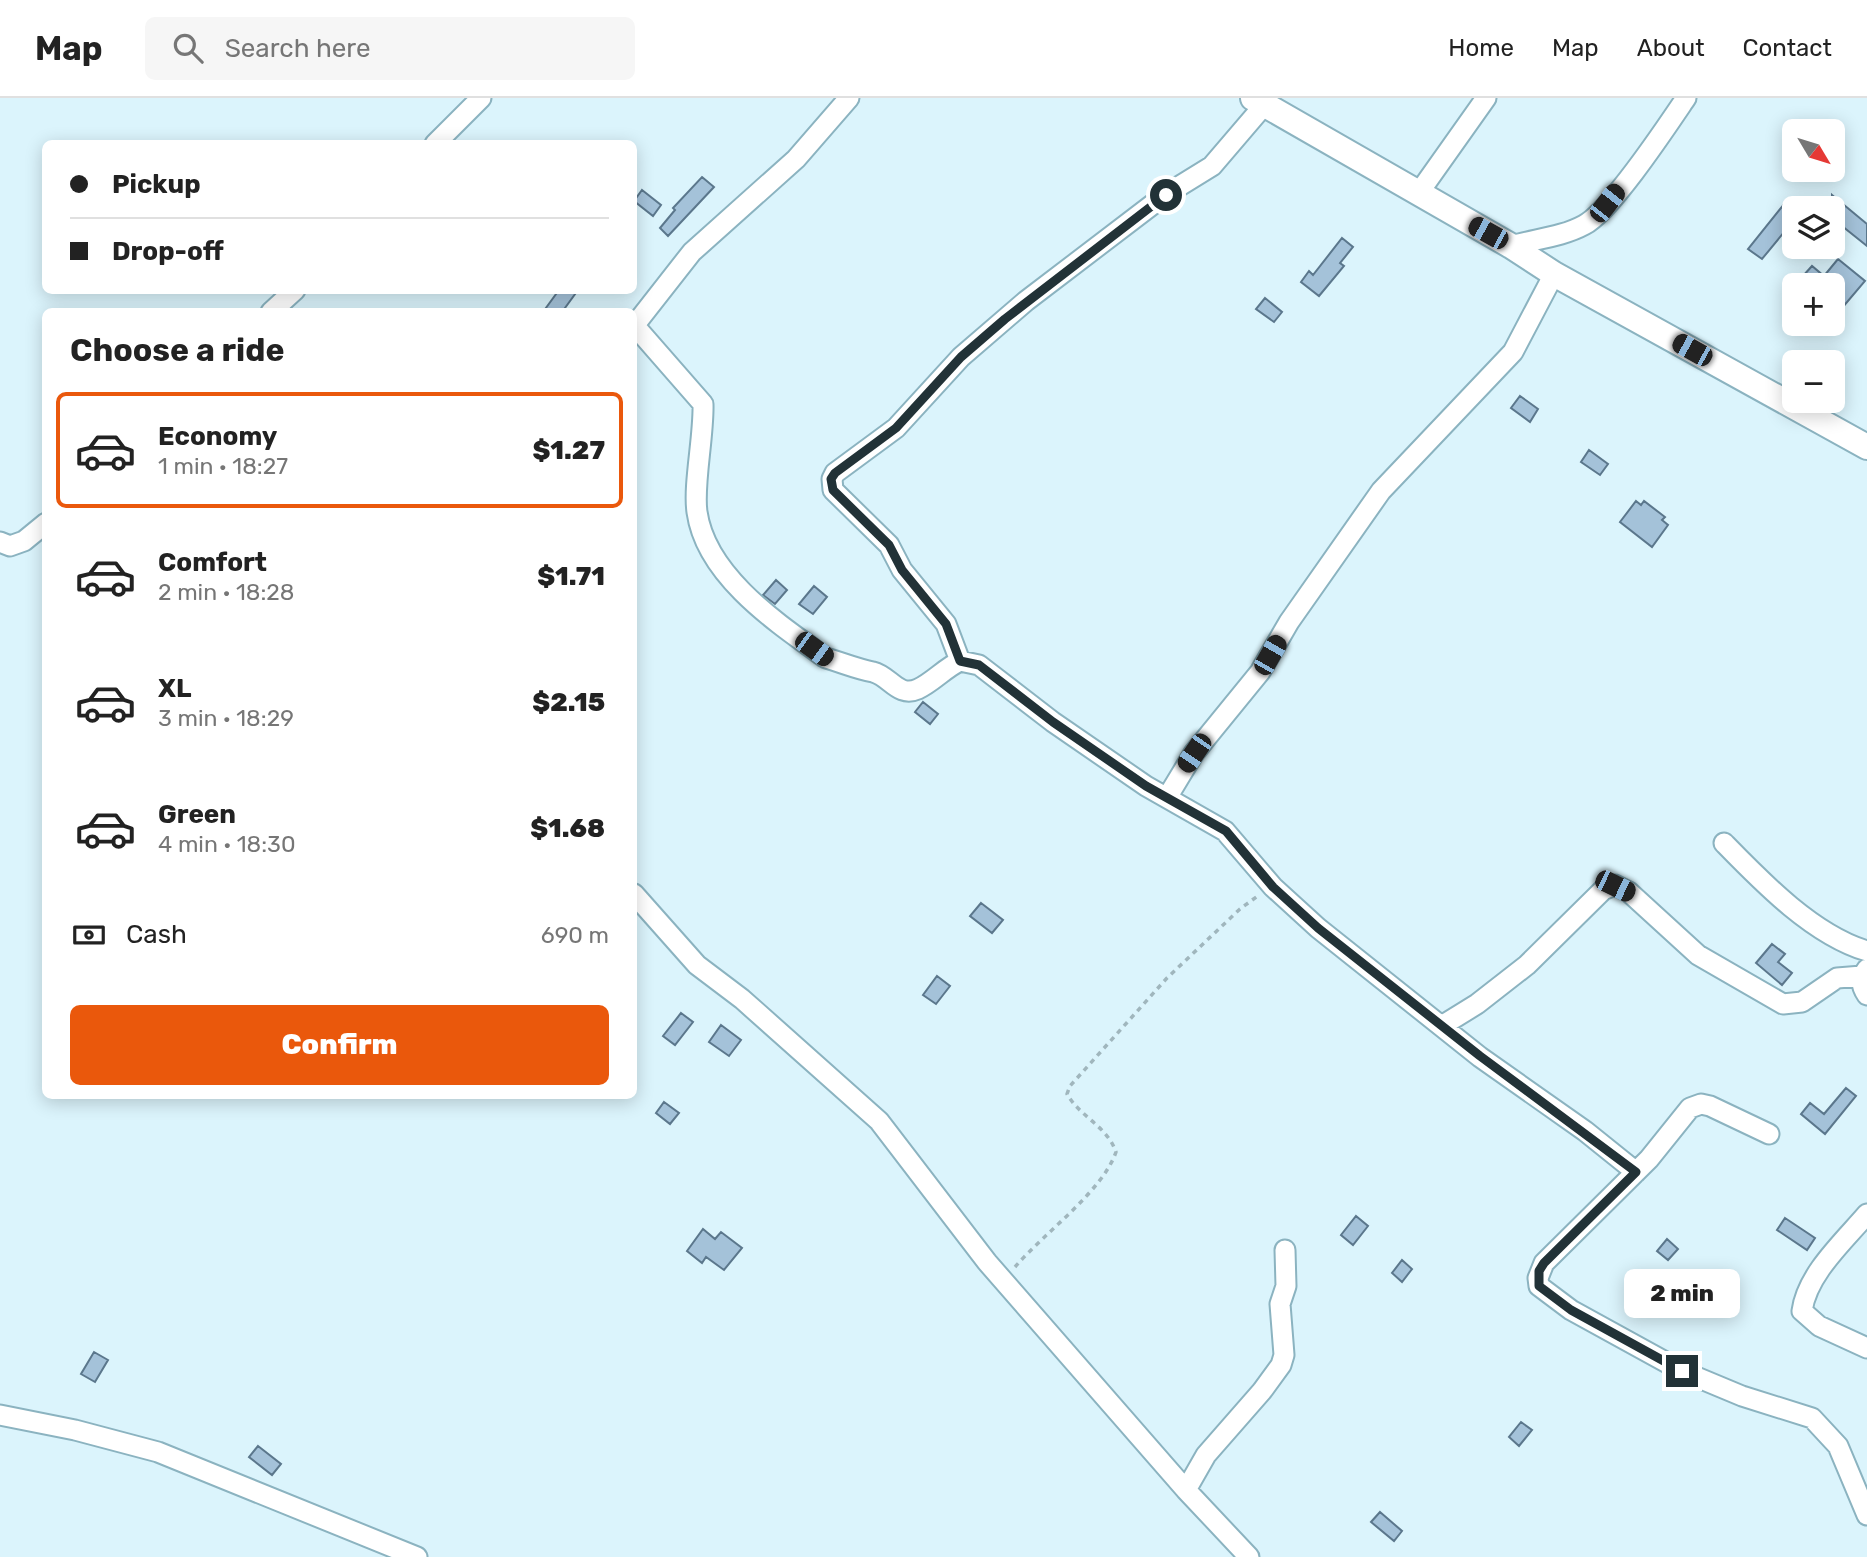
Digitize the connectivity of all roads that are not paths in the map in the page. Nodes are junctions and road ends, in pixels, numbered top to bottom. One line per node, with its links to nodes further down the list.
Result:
1 (481, 98): 6 (street)
2 (849, 98): 12 (street)
3 (1486, 98): 7 (street)
4 (1686, 98): 8 (street)
5 (1259, 101): 7 (main road); 17 (street)
6 (439, 140)
7 (1418, 194): 8 (main road)
8 (1511, 246): 9 (main road)
9 (1554, 274): 14 (main road); 18 (street)
10 (291, 294): 11 (street)
11 (275, 308)
12 (637, 322)
13 (637, 329): 17 (street)
14 (1867, 447)
15 (42, 526): 16 (street)
16 (0, 542)
17 (960, 661): 18 (street)
18 (1168, 796): 23 (street)
19 (1724, 843): 21 (street)
20 (637, 897): 30 (street)
21 (1867, 951)
22 (1865, 980): 23 (street)
23 (1443, 1025): 25 (street)
24 (1769, 1134): 25 (street)
25 (1636, 1172): 31 (street)
26 (1867, 1214): 28 (street)
27 (1285, 1250): 30 (street)
28 (1867, 1348)
29 (0, 1415): 32 (street)
30 (1186, 1490): 33 (street)
31 (1867, 1515)
32 (417, 1557)
33 (1249, 1557)

